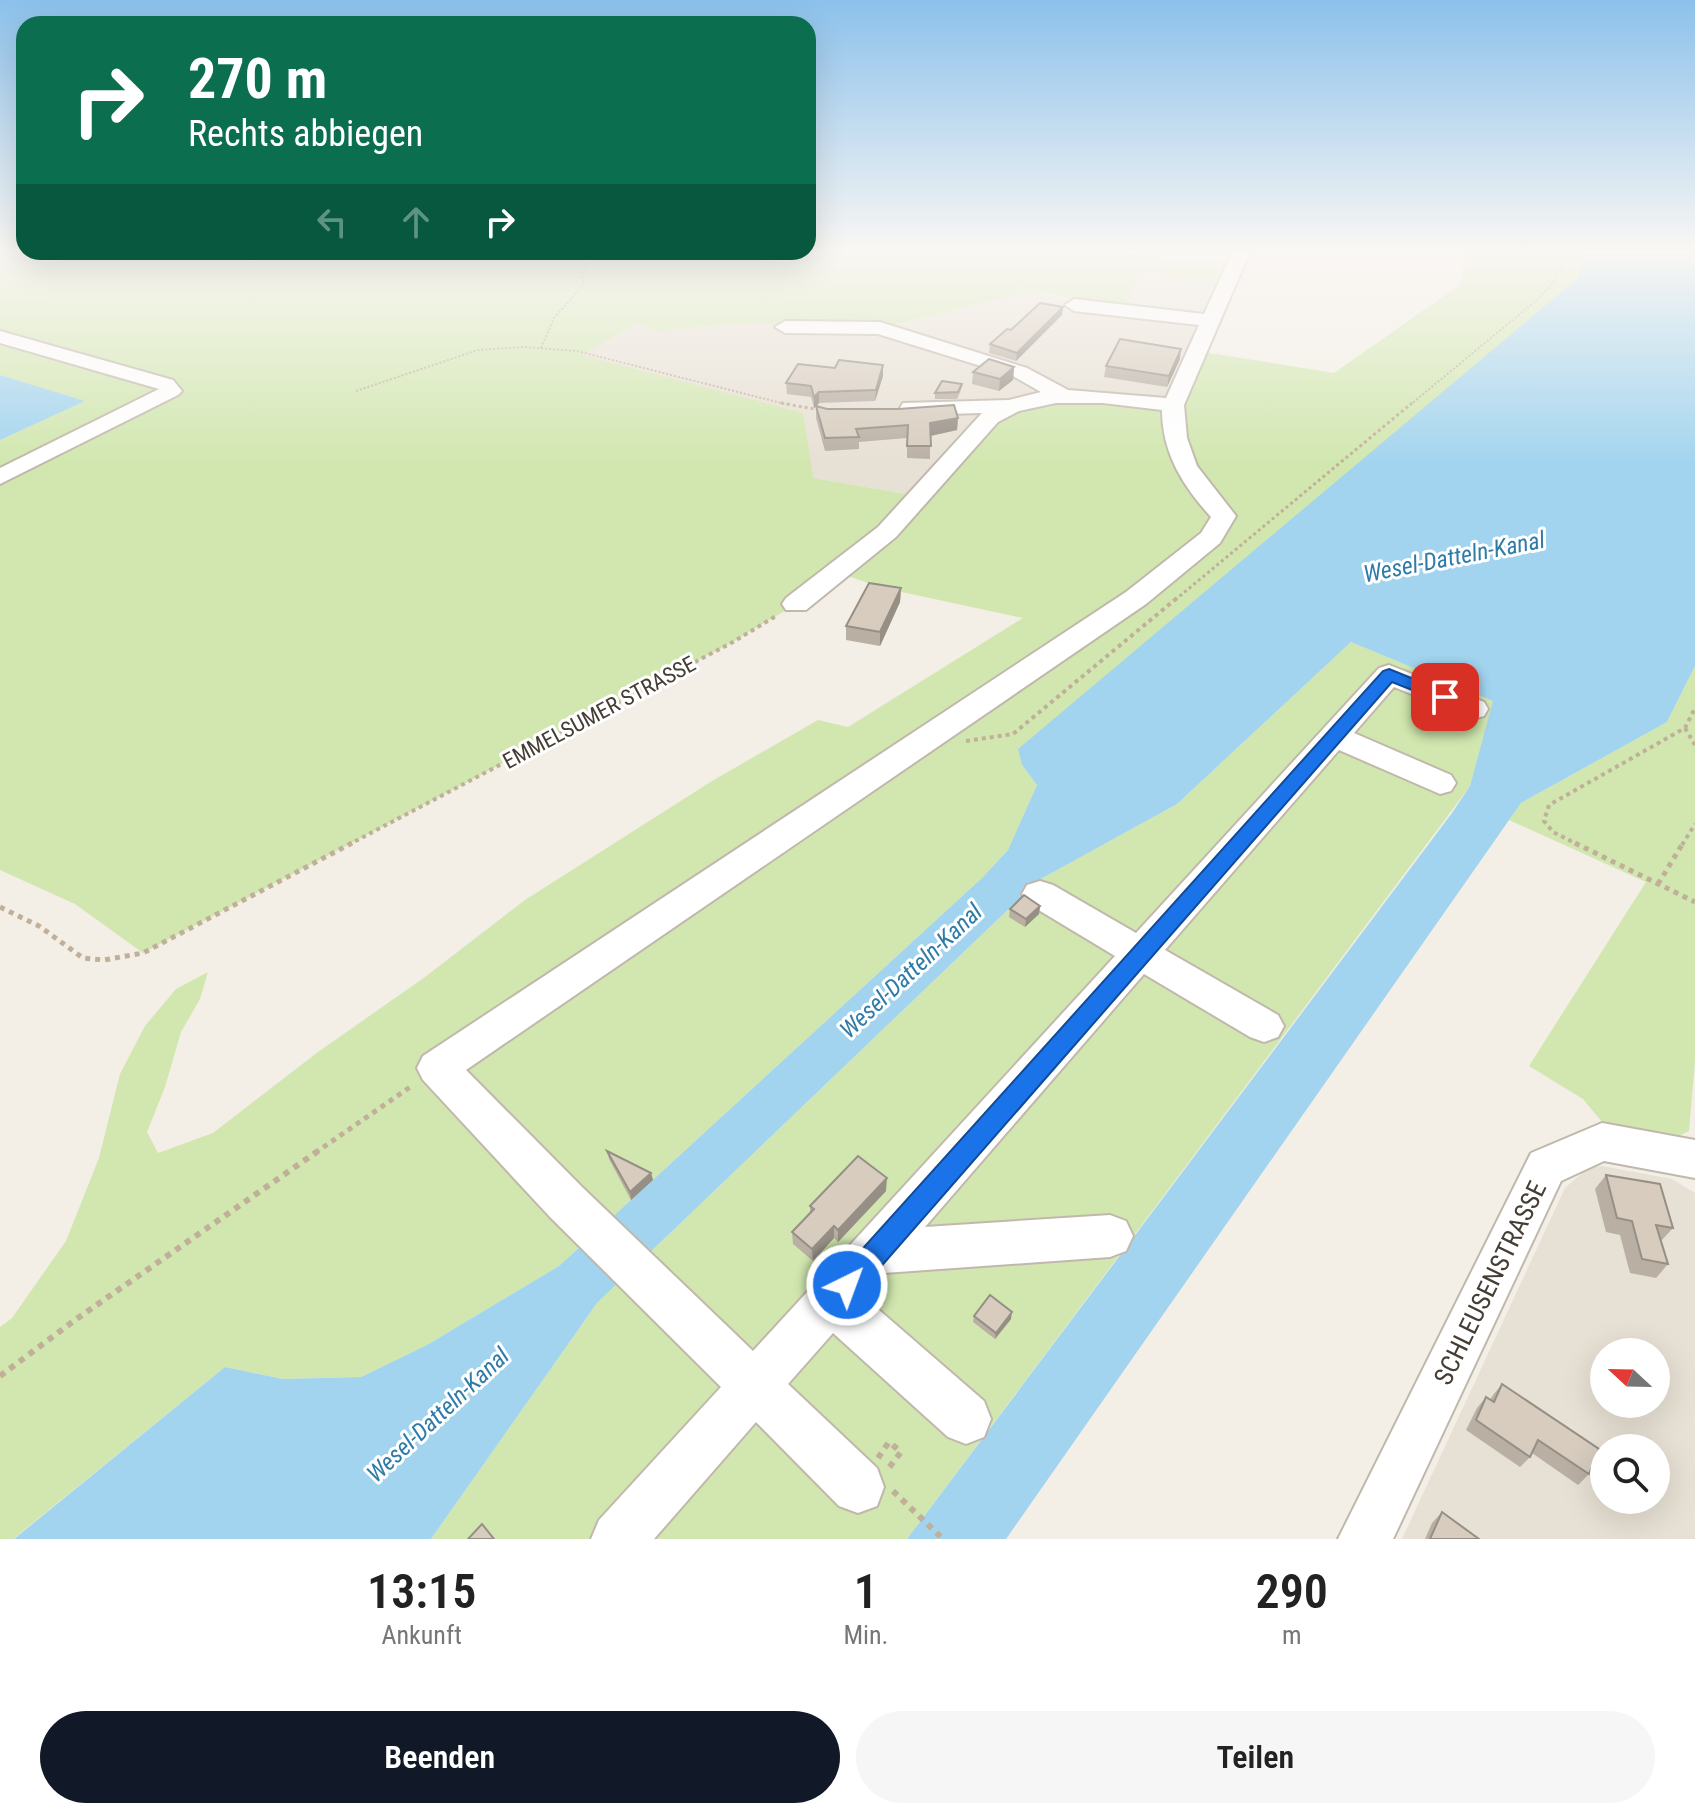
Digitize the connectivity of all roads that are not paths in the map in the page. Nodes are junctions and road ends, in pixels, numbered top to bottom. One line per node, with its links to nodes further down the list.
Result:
1 (1210, 320): 5 (street)
2 (785, 327): 4 (street)
3 (0, 337): 8 (street)
4 (1060, 394): 5 (street); 6 (street)
5 (1173, 405): 20 (street)
6 (1008, 406): 7 (street); 9 (street)
7 (887, 409)
8 (0, 477)
9 (796, 604)
10 (1473, 709): 11 (street)
11 (1334, 736): 12 (street); 14 (street)
12 (1440, 783)
13 (1040, 894): 14 (street)
14 (1141, 954): 15 (street); 18 (street)
15 (1264, 1026)
16 (1695, 1159): 24 (street, SCHLEUSENSTRASSE)
17 (1110, 1236): 18 (street)
18 (877, 1252): 19 (street)
19 (832, 1301): 20 (street); 21 (street)
20 (757, 1385): 22 (street); 23 (street)
21 (966, 1419)
22 (874, 1488)
23 (618, 1539)
24 (1365, 1539)

